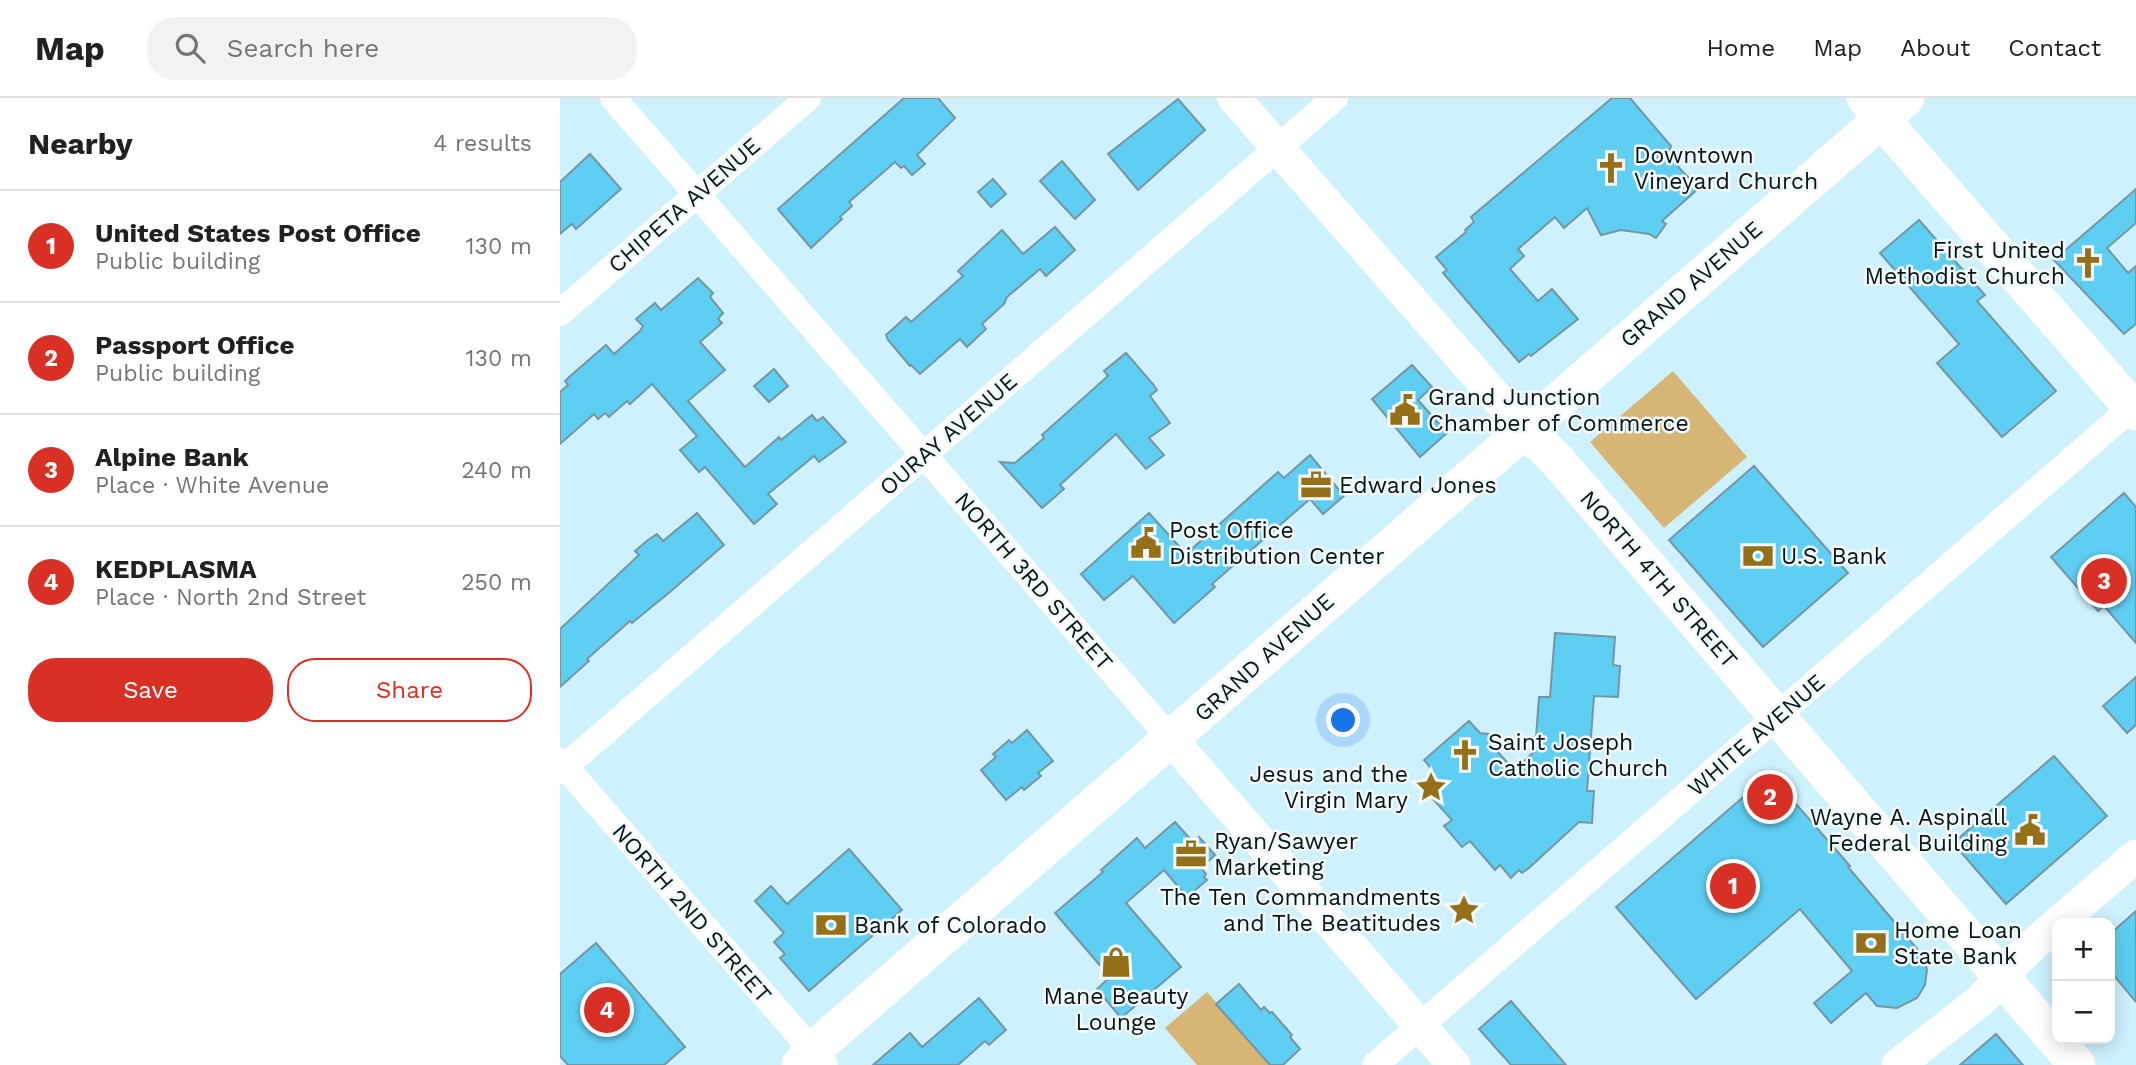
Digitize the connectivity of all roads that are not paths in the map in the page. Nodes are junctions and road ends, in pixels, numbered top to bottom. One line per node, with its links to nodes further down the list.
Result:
1 (613, 98): 7 (street, NORTH 3RD STREET)
2 (808, 98): 7 (street, CHIPETA AVENUE)
3 (1234, 98): 6 (street, NORTH 4TH STREET)
4 (1335, 98): 6 (street, OURAY AVENUE)
5 (1883, 105): 9 (main road); 10 (main road, GRAND AVENUE)
6 (1278, 148): 10 (street, NORTH 4TH STREET); 11 (street, OURAY AVENUE)
7 (697, 194): 8 (street, CHIPETA AVENUE); 11 (street, NORTH 3RD STREET)
8 (560, 313)
9 (2135, 408): 12 (street, WHITE AVENUE)
10 (1524, 429): 12 (main road, NORTH 4TH STREET); 13 (main road, GRAND AVENUE)
11 (924, 455): 13 (street, NORTH 3RD STREET); 14 (street, OURAY AVENUE)
12 (1777, 716): 18 (main road, NORTH 4TH STREET); 19 (street, WHITE AVENUE)
13 (1170, 738): 19 (street, NORTH 3RD STREET); 20 (main road, GRAND AVENUE)
14 (562, 766): 20 (street, NORTH 2ND STREET)
15 (2136, 856): 16 (street)
16 (2065, 918)
17 (2052, 929): 18 (street)
18 (2001, 978): 23 (street); 24 (main road, NORTH 4TH STREET)
19 (1420, 1026): 21 (street, WHITE AVENUE); 22 (street, NORTH 3RD STREET)
20 (807, 1061)
21 (1376, 1065)
22 (1454, 1065)
23 (1898, 1065)
24 (2077, 1065)

